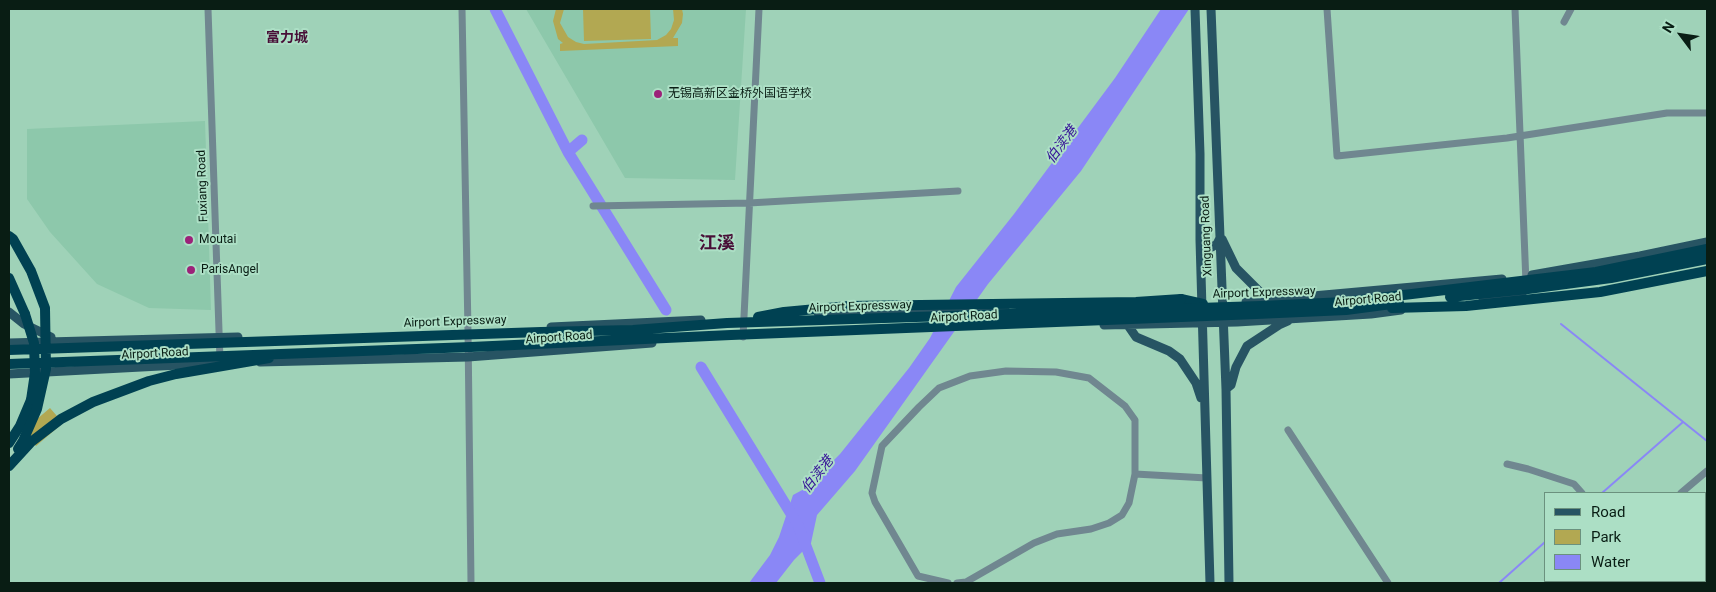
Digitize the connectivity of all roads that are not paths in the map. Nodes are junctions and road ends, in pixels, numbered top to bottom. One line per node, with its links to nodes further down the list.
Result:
1 (208, 9): 39 (street, Fuxiang Road)
2 (462, 9): 37 (street)
3 (759, 9): 13 (street)
4 (1195, 9): 17 (main road, Xinguang Road)
5 (1211, 9): 16 (main road, Xinguang Road)
6 (1327, 9): 11 (street)
7 (1515, 9): 11 (street)
8 (1571, 9): 9 (street)
9 (1564, 22)
10 (1707, 113): 11 (street)
11 (1520, 136): 23 (street)
12 (958, 191): 13 (street)
13 (749, 203): 14 (street); 31 (street)
14 (593, 206)
15 (9, 236): 52 (highway, bridge)
16 (1220, 237): 17 (main road); 26 (main road); 28 (main road, Xinguang Road)
17 (1200, 240): 27 (main road, Xinguang Road)
18 (1707, 242): 23 (main road, Airport Road)
19 (1707, 249): 34 (highway, Airport Expressway, bridge)
20 (1707, 259): 29 (highway, Airport Expressway, bridge)
21 (1707, 264): 25 (main road, Airport Road)
22 (1707, 270): 29 (highway, bridge)
23 (1525, 276): 25 (street); 26 (main road, Airport Road)
24 (9, 278): 51 (highway, bridge)
25 (1526, 294): 32 (main road, Airport Road)
26 (1268, 300): 28 (main road, Airport Road)
27 (1203, 304): 28 (main road, Airport Road); 31 (main road, Airport Road); 34 (highway, bridge); 35 (main road, Xinguang Road)
28 (1222, 304): 33 (main road, Xinguang Road)
29 (1346, 310): 43 (highway, Airport Expressway, bridge)
30 (9, 312): 40 (main road)
31 (743, 318): 37 (main road, Airport Road); 38 (street)
32 (1298, 318): 33 (main road, Airport Road); 48 (main road)
33 (1223, 322): 35 (main road, Airport Road); 48 (main road, Xinguang Road)
34 (726, 323): 42 (highway, Airport Expressway, bridge)
35 (1203, 323): 36 (main road, Airport Road); 49 (main road, Xinguang Road)
36 (1127, 324): 38 (main road, Airport Road, bridge); 49 (main road)
37 (468, 331): 39 (main road, Airport Road); 44 (street)
38 (742, 337): 44 (main road, Airport Road)
39 (220, 338): 40 (main road, Airport Road); 45 (street, Fuxiang Road)
40 (66, 341): 41 (main road, Airport Road)
41 (9, 343)
42 (9, 350)
43 (291, 353): 46 (highway, Airport Expressway, bridge); 52 (highway, bridge)
44 (468, 357): 45 (main road, Airport Road); 59 (street)
45 (220, 363): 47 (main road, Airport Road)
46 (9, 364)
47 (9, 374)
48 (1226, 389): 63 (main road, Xinguang Road)
49 (1204, 404): 56 (main road, Xinguang Road)
50 (1288, 430): 64 (street)
51 (9, 443)
52 (9, 464)
53 (1507, 464): 57 (street)
54 (1707, 471): 58 (street)
55 (1135, 474): 56 (street); 60 (street); 61 (street)
56 (1207, 478): 62 (main road, Xinguang Road)
57 (1581, 492)
58 (1682, 492)
59 (471, 583)
60 (948, 583)
61 (957, 583)
62 (1210, 583)
63 (1229, 583)
64 (1388, 583)

